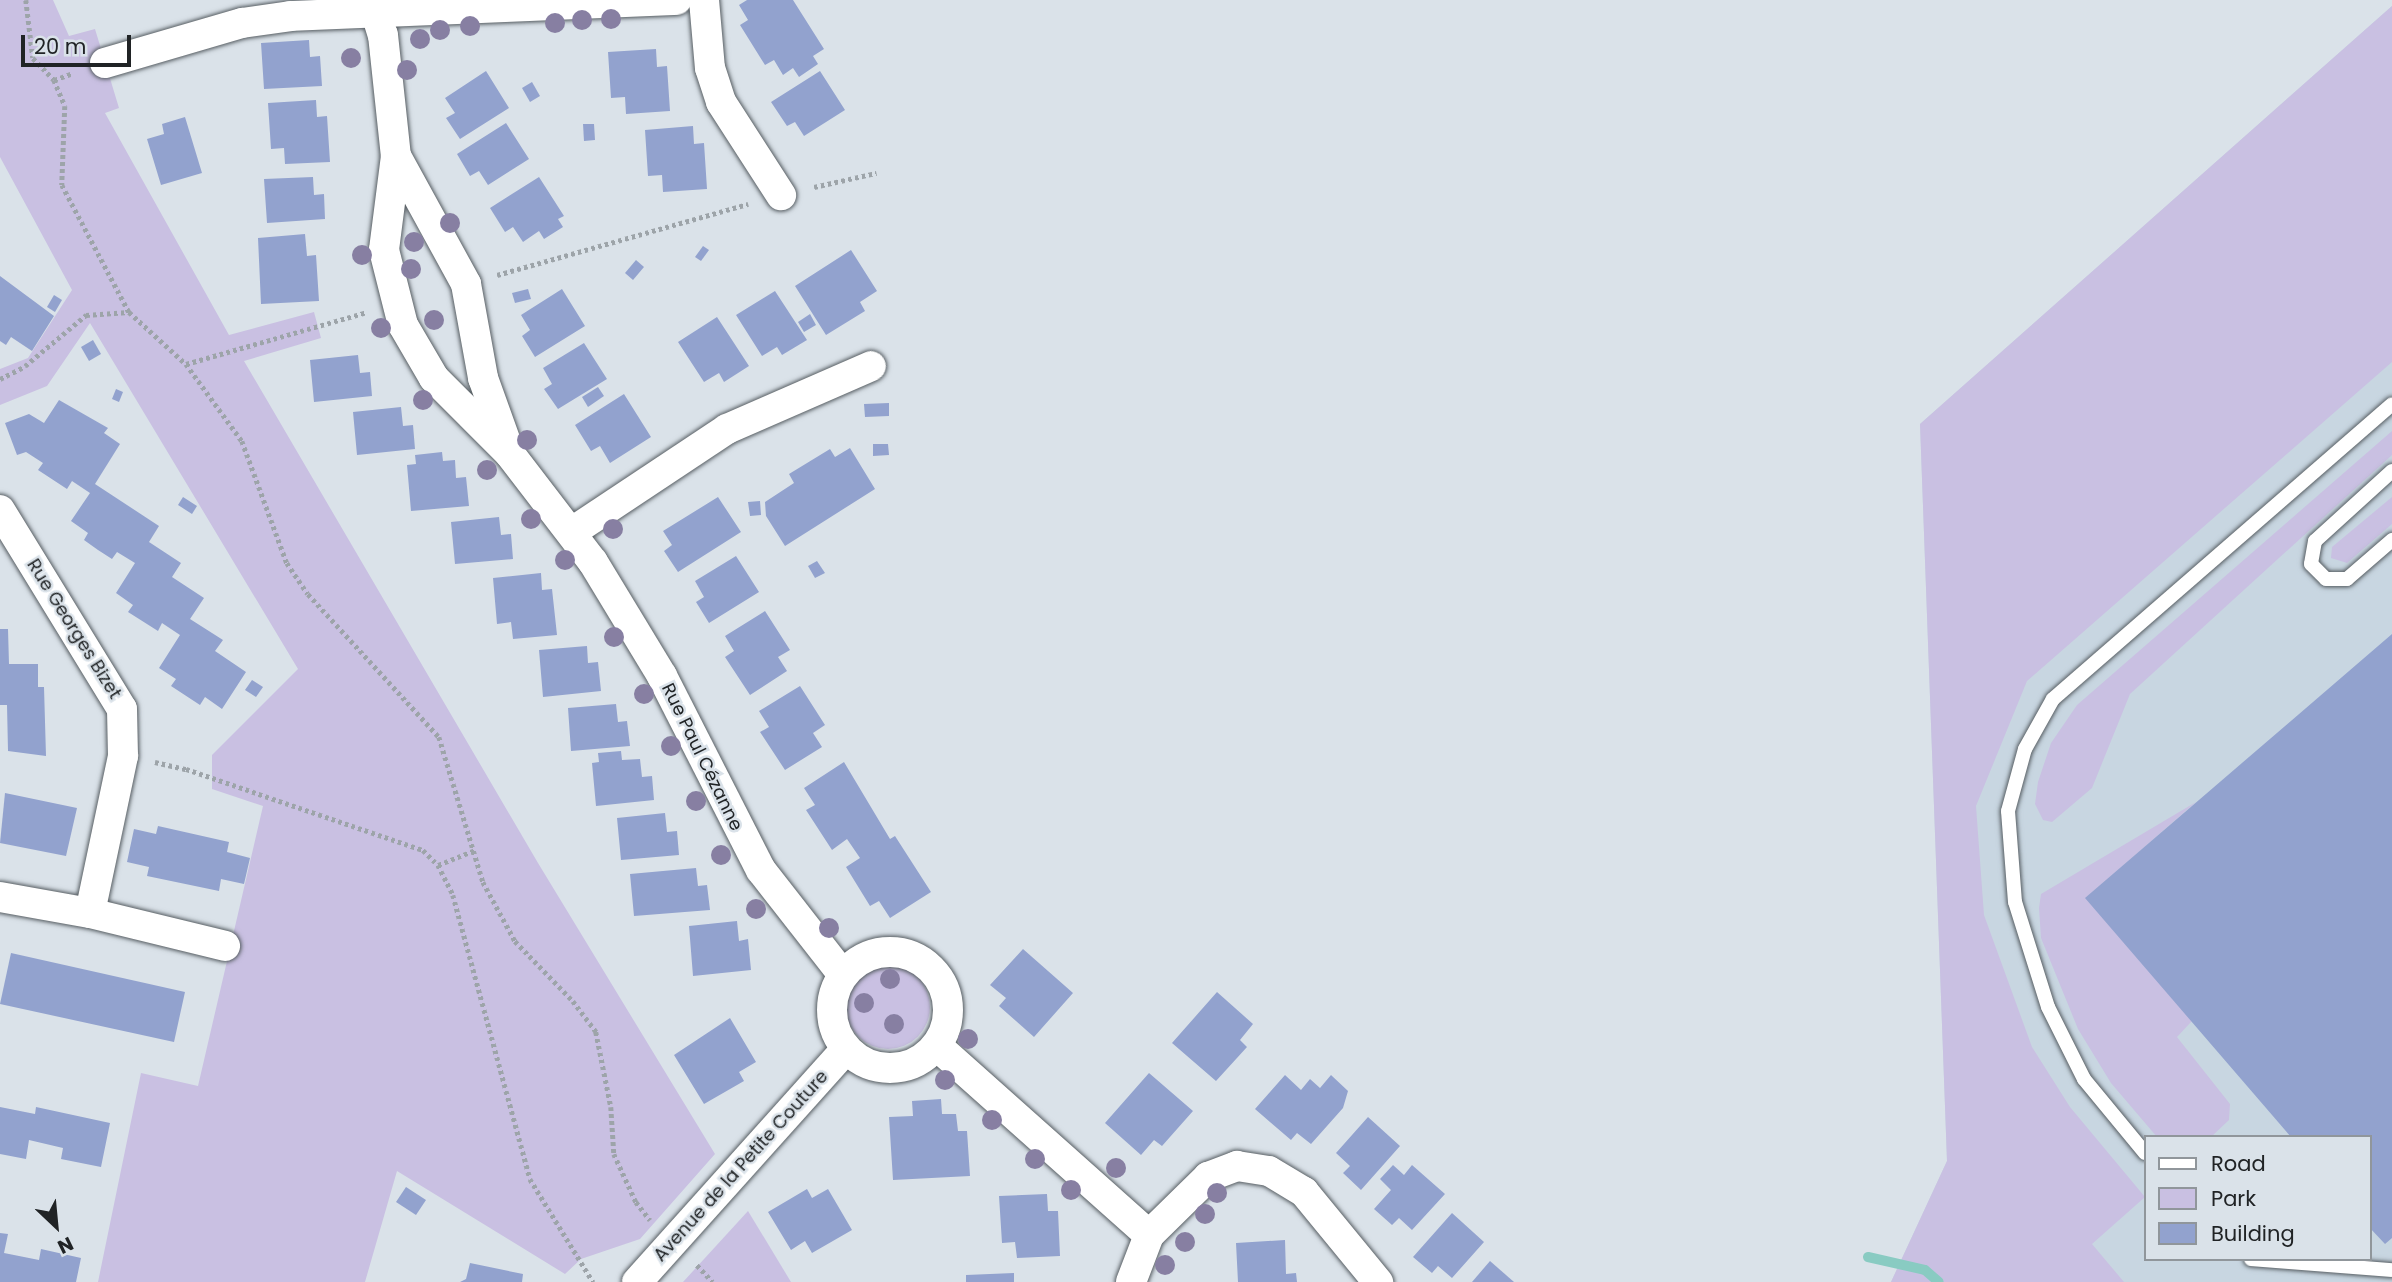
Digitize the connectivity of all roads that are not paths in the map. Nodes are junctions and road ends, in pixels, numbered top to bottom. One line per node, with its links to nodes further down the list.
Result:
1 (677, 0): 3 (street)
2 (704, 0): 6 (street)
3 (374, 6): 4 (street); 5 (street, Rue Paul Cézanne)
4 (105, 63)
5 (396, 156): 9 (street, Rue Paul Cézanne); 9 (street, Rue Paul Cézanne)
6 (780, 195)
7 (871, 366): 12 (street)
8 (2392, 404): 20 (lane)
9 (510, 454): 12 (street, Rue Paul Cézanne)
10 (2392, 471): 13 (lane)
11 (0, 510): 15 (street, Rue Georges Bizet)
12 (572, 532): 17 (street, Rue Paul Cézanne)
13 (2392, 540)
14 (0, 897): 15 (street)
15 (90, 913): 16 (street)
16 (225, 946)
17 (843, 975): 18 (street); 19 (street)
18 (937, 1046): 19 (street); 21 (street)
19 (846, 1049): 24 (street, Avenue de la Petite Couture)
20 (2144, 1152)
21 (1149, 1235): 25 (street); 26 (street)
22 (2277, 1261): 23 (lane)
23 (2392, 1270)
24 (637, 1282)
25 (1131, 1282)
26 (1378, 1282)

